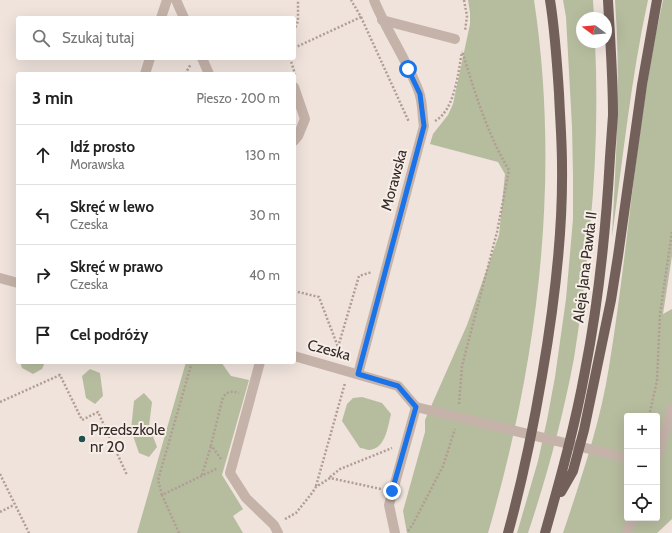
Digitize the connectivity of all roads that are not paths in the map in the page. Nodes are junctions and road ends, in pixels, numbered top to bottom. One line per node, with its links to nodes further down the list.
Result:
1 (166, 0): 7 (street)
2 (176, 0): 8 (street)
3 (374, 0): 9 (street, Morawska)
4 (550, 0): 30 (main road, Aleja Jana Pawła II)
5 (608, 0): 26 (main road, Aleja Jana Pawła II)
6 (657, 0): 26 (main road)
7 (162, 16)
8 (183, 16)
9 (382, 20): 10 (street); 21 (street, Morawska)
10 (459, 42)
11 (150, 60): 13 (street)
12 (203, 60): 14 (street)
13 (146, 72)
14 (208, 72)
15 (296, 93): 16 (street)
16 (296, 138)
17 (0, 278): 18 (street)
18 (16, 282)
19 (296, 357): 21 (street, Czeska)
20 (259, 364): 28 (street)
21 (354, 372): 22 (street, Czeska)
22 (416, 407): 25 (street); 29 (street)
23 (672, 408): 24 (street)
24 (659, 449)
25 (624, 457)
26 (553, 506): 31 (main road, Aleja Jana Pawła II)
27 (632, 521): 32 (street)
28 (276, 529)
29 (395, 533)
30 (508, 533)
31 (545, 533)
32 (627, 533)

